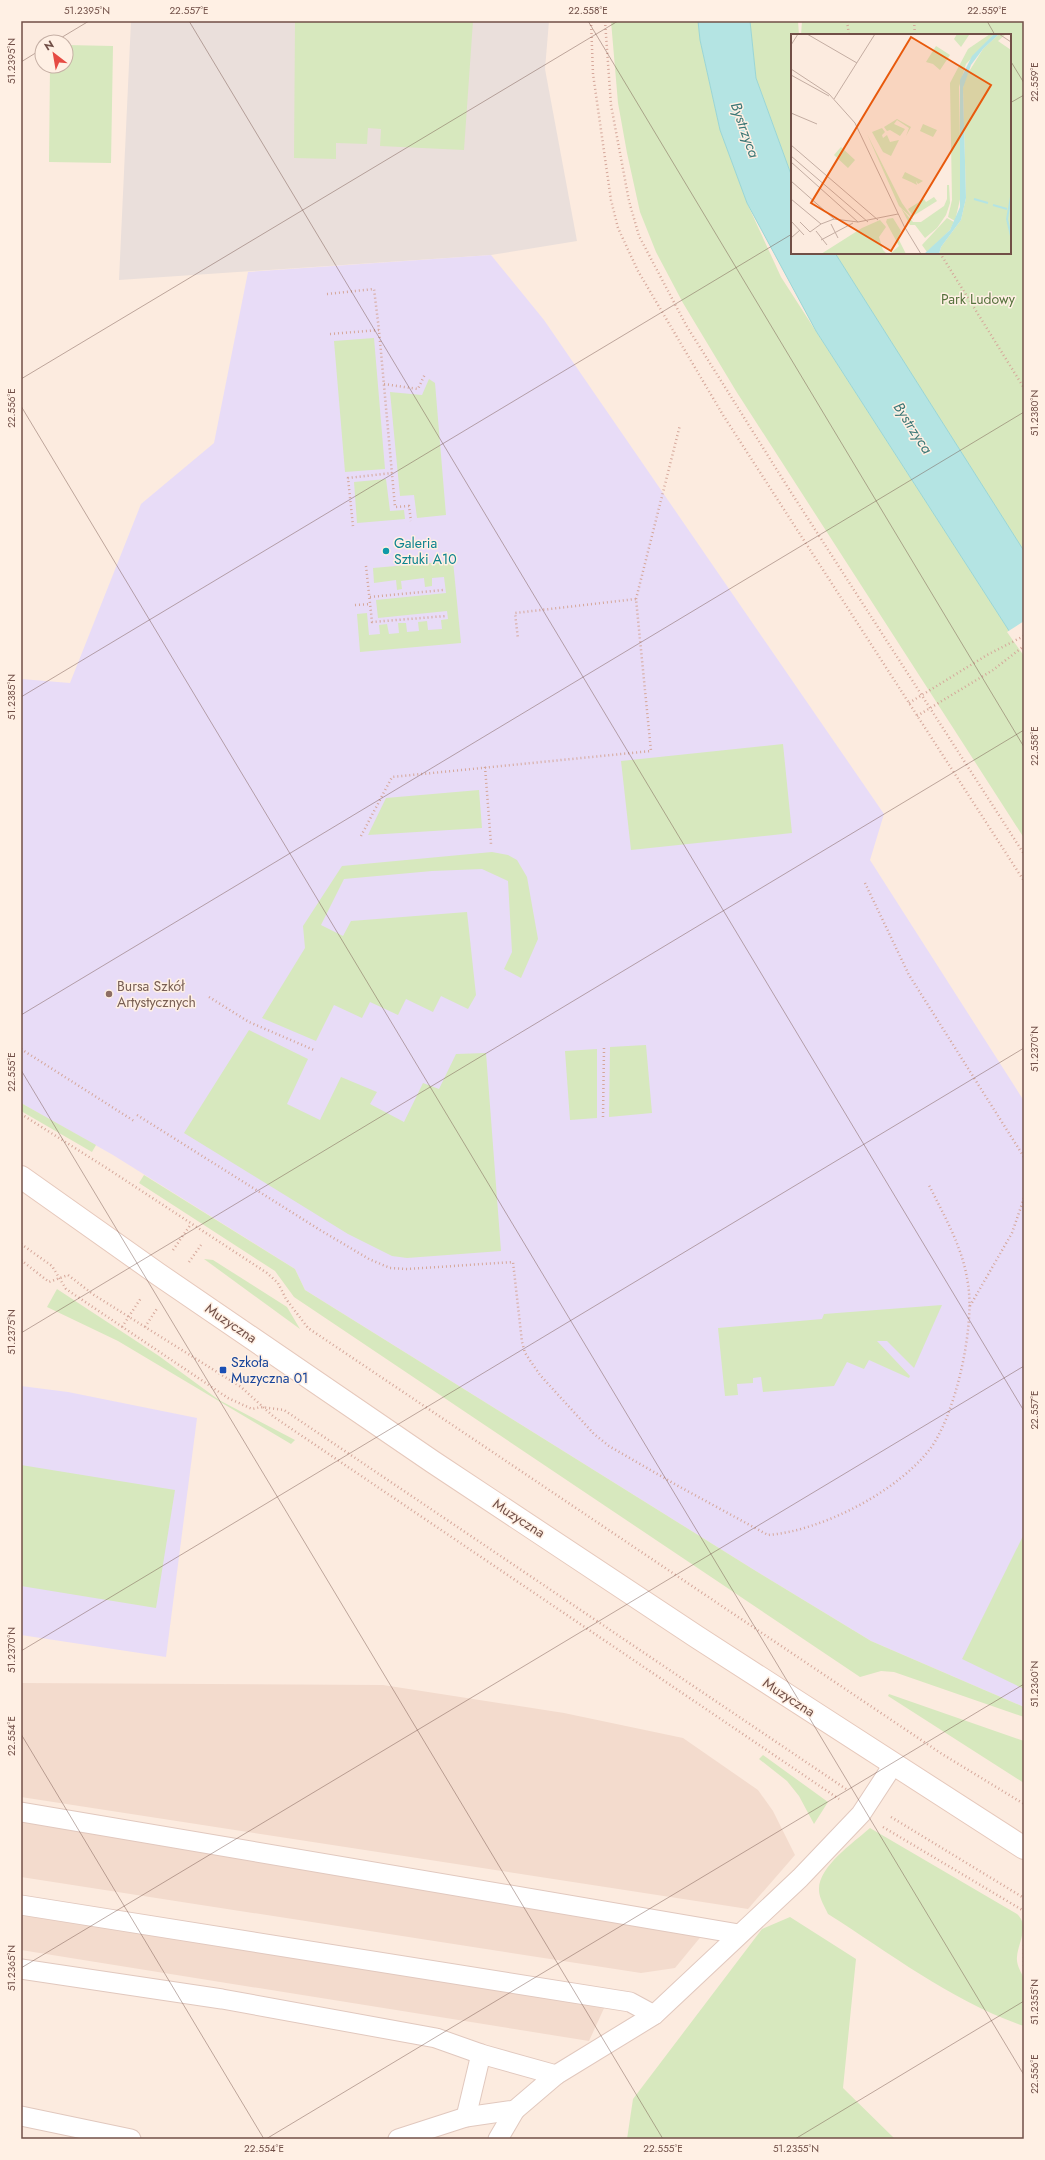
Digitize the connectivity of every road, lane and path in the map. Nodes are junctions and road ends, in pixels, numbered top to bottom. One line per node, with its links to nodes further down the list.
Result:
1 (591, 21): 29 (path)
2 (605, 21): 28 (path)
3 (847, 21): 5 (path)
4 (914, 21): 6 (path)
5 (849, 34)
6 (915, 34)
7 (941, 254): 13 (path)
8 (327, 294): 9 (path)
9 (379, 330): 10 (path); 12 (path)
10 (330, 334)
11 (425, 374): 12 (path)
12 (384, 384): 15 (path)
13 (1024, 388)
14 (680, 425): 21 (path)
15 (392, 473): 16 (path); 17 (path)
16 (410, 521)
17 (353, 526)
18 (366, 566): 20 (path)
19 (443, 590): 20 (path)
20 (370, 597): 22 (path)
21 (636, 599): 26 (path); 32 (path)
22 (370, 604): 23 (path); 24 (path)
23 (355, 605)
24 (446, 616)
25 (1024, 636): 28 (path)
26 (518, 639)
27 (1024, 646): 30 (path)
28 (922, 695): 29 (path); 30 (path)
29 (909, 703): 31 (path)
30 (930, 708): 31 (path); 35 (path)
31 (917, 716): 36 (path)
32 (484, 767): 33 (path); 34 (path)
33 (361, 836)
34 (491, 844)
35 (1024, 854)
36 (1024, 881)
37 (865, 883): 46 (path)
38 (209, 997): 41 (path)
39 (604, 1048): 44 (path)
40 (21, 1049): 45 (path)
41 (314, 1050)
42 (21, 1114): 56 (path)
43 (137, 1115): 53 (path)
44 (603, 1117)
45 (134, 1121)
46 (1024, 1157)
47 (21, 1177): 55 (street, Muzyczna)
48 (928, 1183): 53 (path)
49 (1024, 1198): 53 (path)
50 (21, 1244): 52 (path)
51 (21, 1260): 52 (path)
52 (59, 1278): 54 (path); 54 (path)
53 (970, 1306)
54 (261, 1407): 57 (path); 57 (path)
55 (893, 1765): 57 (lane); 59 (street, Muzyczna)
56 (1024, 1804)
57 (864, 1809): 60 (path); 62 (path); 63 (lane)
58 (21, 1812): 63 (lane)
59 (1024, 1848)
60 (1024, 1898)
61 (21, 1905): 67 (lane)
62 (1024, 1911)
63 (739, 1934): 67 (lane)
64 (1024, 1945): 65 (path)
65 (1024, 1967)
66 (21, 1969): 68 (lane)
67 (654, 2015): 69 (lane)
68 (481, 2054): 69 (lane); 72 (lane)
69 (556, 2075): 70 (lane)
70 (515, 2110): 72 (lane); 75 (lane)
71 (21, 2116): 73 (lane)
72 (466, 2117): 74 (lane)
73 (131, 2139)
74 (398, 2139)
75 (498, 2139)

